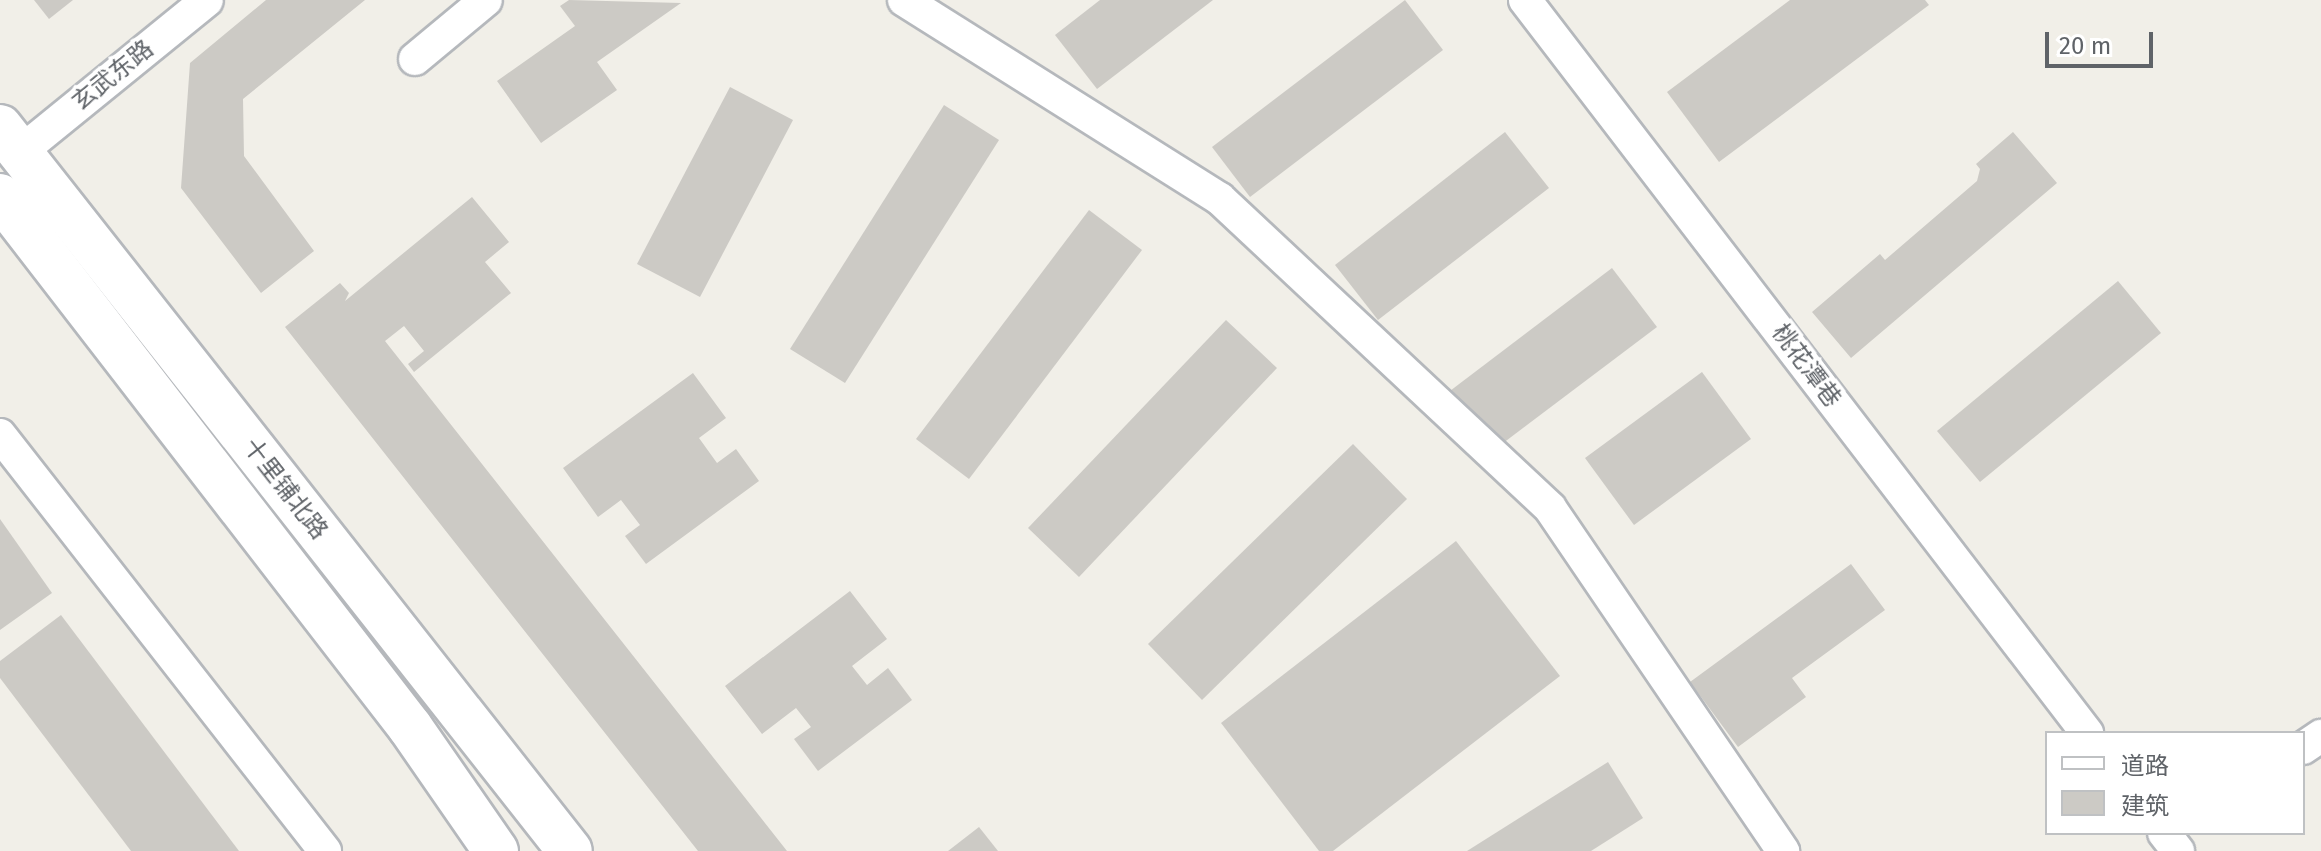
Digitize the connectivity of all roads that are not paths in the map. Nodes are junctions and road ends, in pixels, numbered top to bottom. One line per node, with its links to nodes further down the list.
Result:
1 (207, 0): 6 (street, 玄武东路)
2 (486, 0): 5 (street)
3 (904, 0): 13 (street)
4 (1525, 0): 9 (street, 桃花潭巷)
5 (415, 59)
6 (10, 140): 12 (street, 十里铺北路)
7 (0, 196): 11 (street, 十里铺北路)
8 (0, 435): 10 (street)
9 (2085, 731)
10 (325, 851)
11 (496, 851)
12 (570, 851)
13 (1783, 851)

